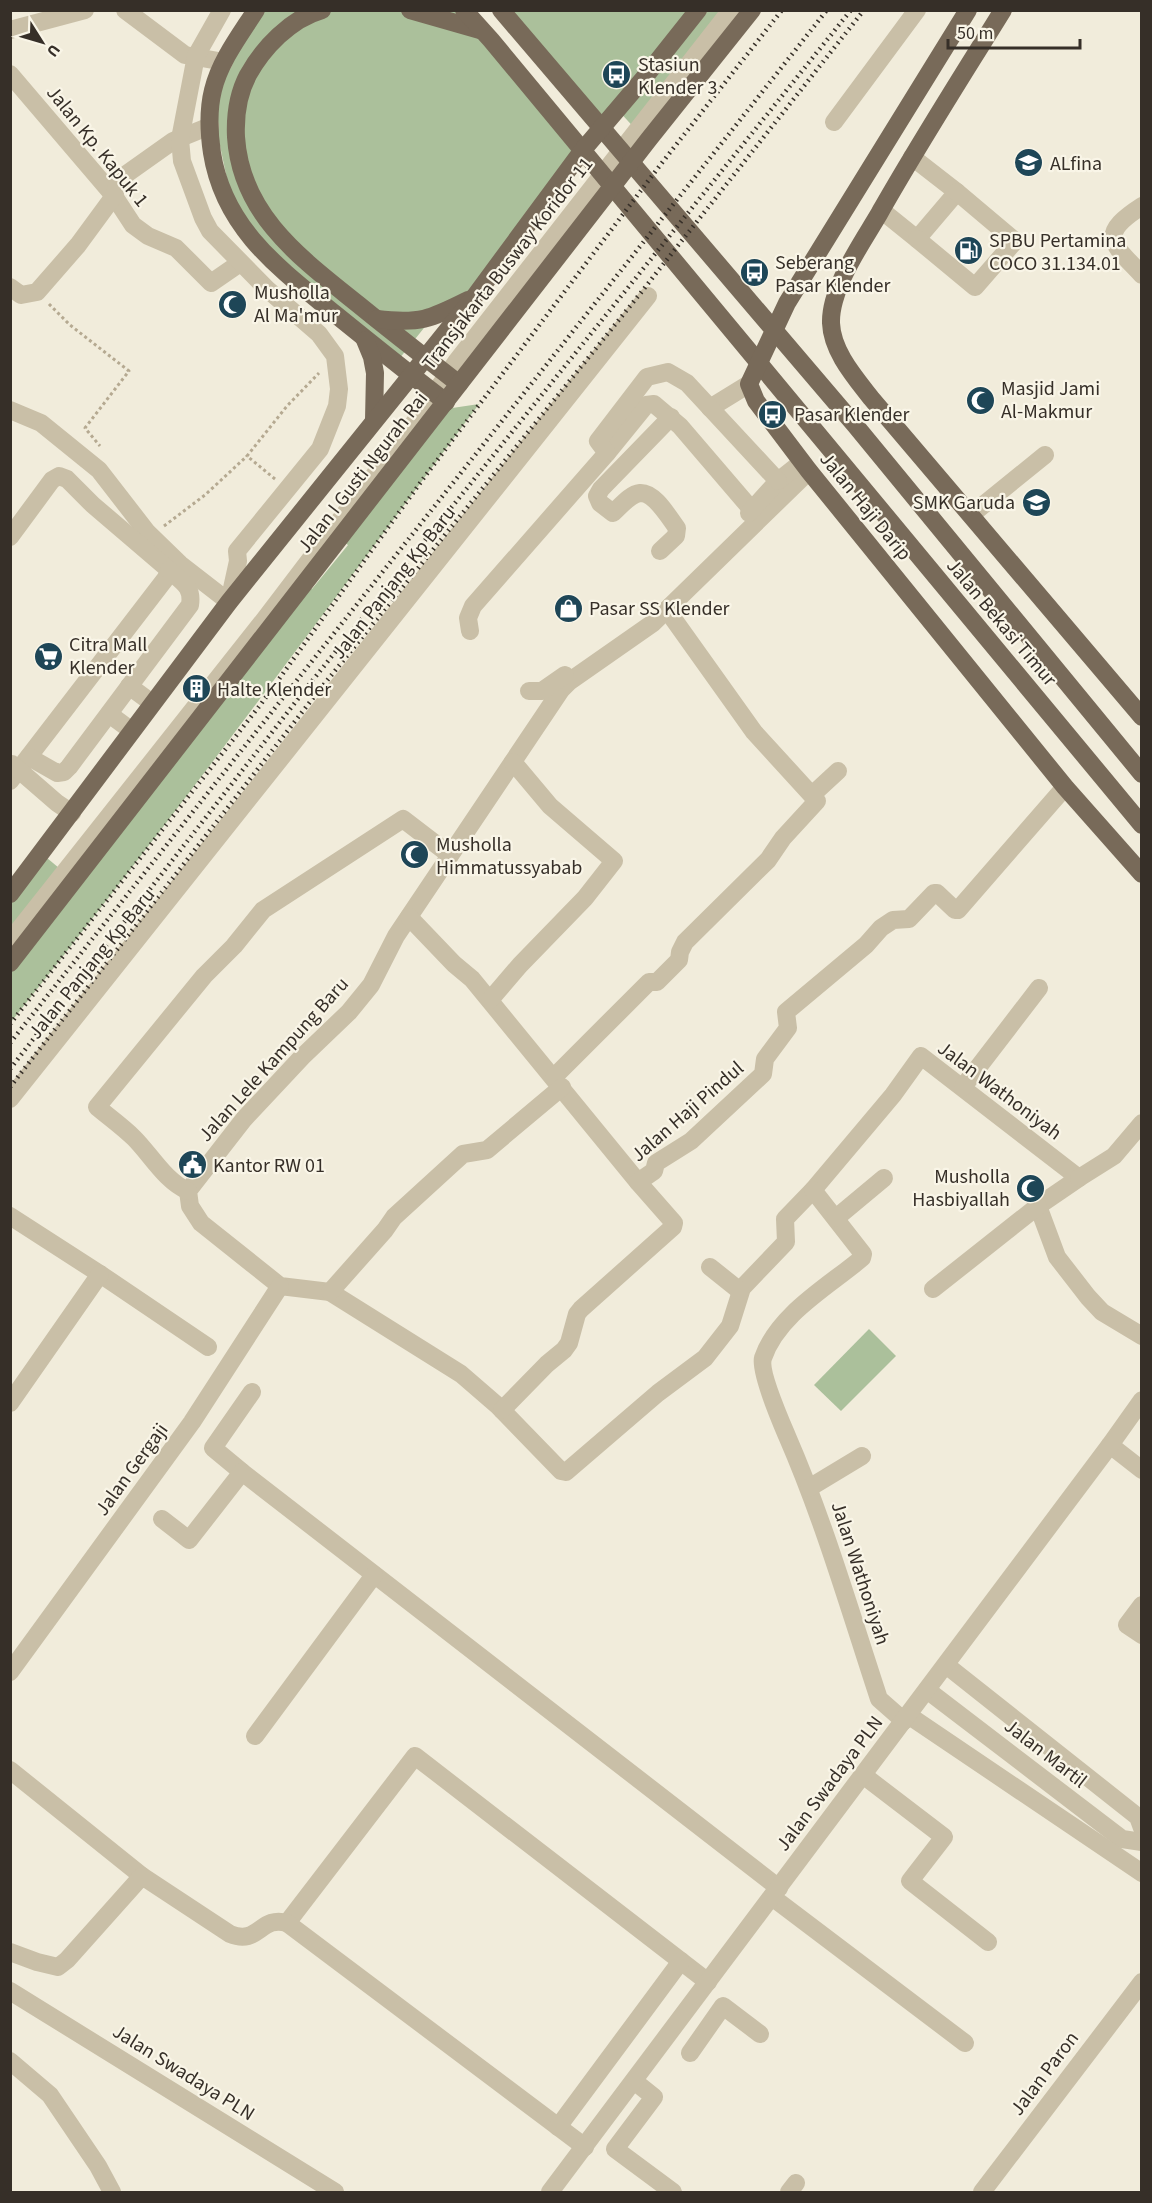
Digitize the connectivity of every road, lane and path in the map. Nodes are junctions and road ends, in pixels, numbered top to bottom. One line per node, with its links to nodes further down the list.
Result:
1 (85, 10): 15 (street)
2 (125, 10): 17 (street)
3 (222, 10): 17 (street)
4 (256, 10): 18 (main road)
5 (322, 10): 39 (main road)
6 (410, 10): 16 (main road)
7 (464, 10): 16 (main road, Jalan Bekasi Timur)
8 (501, 10): 22 (main road, Jalan Bekasi Timur)
9 (698, 10): 22 (main road, Jalan I Gusti Ngurah Rai)
10 (731, 10): 44 (street, Transjakarta Busway Koridor 11)
11 (752, 10): 44 (main road, Jalan I Gusti Ngurah Rai)
12 (917, 10): 20 (street)
13 (1003, 10): 25 (main road)
14 (967, 11): 45 (main road)
15 (10, 30)
16 (486, 35): 24 (main road, Jalan Bekasi Timur)
17 (196, 56): 18 (street); 23 (street)
18 (224, 62): 21 (main road)
19 (10, 74): 27 (street, Jalan Kp. Kapuk 1)
20 (834, 122)
21 (210, 126): 23 (street); 32 (main road)
22 (602, 128): 24 (main road, Jalan I Gusti Ngurah Rai); 77 (main road, Jalan Bekasi Timur)
23 (180, 139): 27 (street); 31 (street)
24 (582, 151): 37 (main road, Jalan I Gusti Ngurah Rai); 81 (main road, Jalan Bekasi Timur)
25 (912, 157): 26 (street); 29 (main road)
26 (957, 192): 30 (street); 30 (street)
27 (114, 196): 31 (street, Jalan Kp. Kapuk 1); 36 (street)
28 (1142, 206): 33 (street)
29 (881, 210): 30 (street); 59 (main road)
30 (917, 239)
31 (240, 263): 35 (street)
32 (281, 270): 35 (street); 40 (main road)
33 (1142, 275)
34 (10, 287): 36 (street)
35 (267, 289): 41 (street)
36 (37, 292): 51 (path)
37 (475, 296): 39 (main road); 42 (main road, Jalan I Gusti Ngurah Rai)
38 (648, 296): 92 (street, Jalan Panjang Kp Baru)
39 (376, 319): 42 (main road)
40 (364, 338): 43 (main road); 50 (main road)
41 (335, 356): 54 (path); 57 (street)
42 (426, 357): 43 (main road, Jalan I Gusti Ngurah Rai); 44 (main road)
43 (411, 375): 46 (main road); 50 (main road, Jalan I Gusti Ngurah Rai)
44 (453, 380): 46 (main road, Jalan I Gusti Ngurah Rai)
45 (749, 384): 47 (street); 55 (main road, Jalan Haji Darip)
46 (440, 398): 86 (street, Transjakarta Busway Koridor 11); 87 (main road, Jalan I Gusti Ngurah Rai)
47 (710, 408): 52 (street); 56 (street)
48 (10, 410): 61 (street)
49 (670, 417): 52 (street); 58 (street); 63 (street)
50 (374, 420): 65 (main road, Jalan I Gusti Ngurah Rai)
51 (105, 452)
52 (607, 453): 67 (street)
53 (1045, 455): 59 (street)
54 (247, 456): 57 (path); 61 (path)
55 (805, 466): 56 (street); 66 (street, Jalan Lele Kampung Baru); 78 (main road, Jalan Haji Darip)
56 (778, 481): 58 (street)
57 (287, 490): 65 (street)
58 (752, 510): 69 (street)
59 (971, 515): 72 (main road)
60 (159, 519): 61 (path)
61 (159, 532): 65 (street)
62 (10, 537): 64 (street)
63 (660, 551)
64 (170, 570): 68 (street); 75 (street)
65 (225, 599): 70 (main road, Jalan I Gusti Ngurah Rai)
66 (667, 610): 74 (street, Jalan Lele Kampung Baru); 79 (street)
67 (470, 631)
68 (129, 686): 70 (street); 71 (street)
69 (529, 691)
70 (152, 703): 73 (main road, Jalan I Gusti Ngurah Rai)
71 (109, 714): 73 (street); 75 (street)
72 (1142, 717)
73 (132, 731): 80 (main road, Jalan I Gusti Ngurah Rai)
74 (513, 762): 82 (street, Jalan Lele Kampung Baru); 89 (street)
75 (17, 768): 80 (street)
76 (838, 771): 79 (street)
77 (1142, 774)
78 (1065, 787): 83 (main road, Jalan Haji Darip); 96 (street, Jalan Haji Pindul)
79 (812, 795): 90 (street)
80 (72, 813): 84 (main road, Jalan I Gusti Ngurah Rai)
81 (1142, 825)
82 (450, 855): 85 (street, Jalan Lele Kampung Baru); 98 (street)
83 (1142, 874)
84 (10, 894)
85 (409, 917): 89 (street); 98 (street, Jalan Lele Kampung Baru)
86 (10, 941)
87 (10, 963)
88 (1039, 987): 91 (street)
89 (490, 1000): 90 (street)
90 (558, 1082): 96 (street); 107 (street)
91 (963, 1087): 95 (street, Jalan Wathoniyah); 97 (street, Jalan Wathoniyah)
92 (10, 1099)
93 (1142, 1123): 95 (street)
94 (884, 1178): 101 (street)
95 (1079, 1178): 99 (street)
96 (638, 1182): 113 (street, Jalan Haji Pindul)
97 (813, 1190): 101 (street); 106 (street)
98 (188, 1191): 104 (street)
99 (1038, 1206): 105 (street); 108 (street)
100 (10, 1216): 103 (street)
101 (836, 1218): 118 (street)
102 (710, 1267): 106 (street)
103 (100, 1274): 109 (street); 112 (street)
104 (280, 1286): 107 (street); 124 (street, Jalan Gergaji)
105 (933, 1289)
106 (740, 1291): 113 (street)
107 (330, 1293): 113 (street)
108 (1142, 1336)
109 (207, 1347)
110 (252, 1392): 117 (street)
111 (1142, 1400): 114 (street, Jalan Swadaya PLN)
112 (10, 1402)
113 (502, 1410)
114 (1110, 1445): 116 (street); 123 (street, Jalan Swadaya PLN)
115 (862, 1456): 118 (street, Jalan Wathoniyah)
116 (1142, 1470)
117 (242, 1472): 119 (street); 120 (street)
118 (809, 1488): 126 (street, Jalan Wathoniyah)
119 (162, 1519)
120 (374, 1575): 127 (street); 134 (street)
121 (1142, 1605): 122 (street)
122 (1142, 1635)
123 (946, 1665): 125 (street, Jalan Swadaya PLN); 130 (street, Jalan Martil)
124 (10, 1672)
125 (927, 1690): 126 (street, Jalan Swadaya PLN); 131 (street, Jalan Martil)
126 (906, 1718): 129 (street, Jalan Swadaya PLN); 132 (street, Jalan Wathoniyah)
127 (255, 1736)
128 (10, 1770): 133 (street)
129 (863, 1775): 134 (street, Jalan Swadaya PLN); 136 (street)
130 (1142, 1828)
131 (1142, 1842)
132 (1142, 1873)
133 (142, 1876): 135 (street); 137 (street)
134 (775, 1892): 140 (street, Jalan Swadaya PLN); 144 (street)
135 (287, 1923): 138 (street); 148 (street)
136 (988, 1942)
137 (10, 1952)
138 (681, 1961): 140 (street); 148 (street)
139 (1142, 1982): 154 (street, Jalan Paron)
140 (705, 1986): 142 (street); 147 (street, Jalan Swadaya PLN)
141 (10, 1991): 151 (street, Jalan Swadaya PLN)
142 (723, 2006): 143 (street); 145 (street)
143 (760, 2034)
144 (965, 2043)
145 (690, 2053)
146 (10, 2061): 150 (street)
147 (634, 2081): 149 (street, Jalan Swadaya PLN); 153 (street)
148 (558, 2127): 149 (street)
149 (585, 2147): 152 (street, Jalan Swadaya PLN)
150 (112, 2193)
151 (335, 2193)
152 (550, 2193)
153 (673, 2193)
154 (982, 2193)

